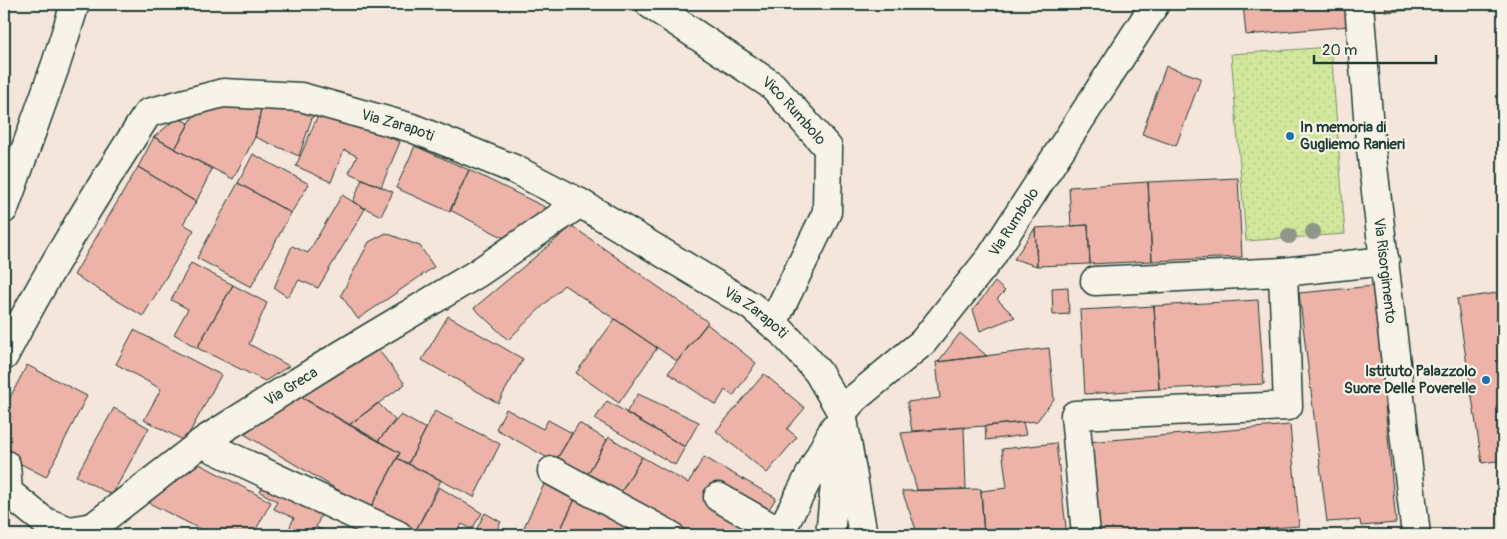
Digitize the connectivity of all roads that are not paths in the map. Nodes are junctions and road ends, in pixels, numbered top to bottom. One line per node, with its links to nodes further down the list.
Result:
1 (76, 4): 6 (street)
2 (650, 4): 10 (street, Vico Rumbolo)
3 (1155, 4): 12 (street, Via Rumbolo)
4 (1359, 4): 7 (street, Via Risorgimento)
5 (580, 204): 10 (street, Via Zarapoti); 11 (street, Via Zarapoti); 13 (street, Via Greca)
6 (4, 209)
7 (1384, 261): 8 (street); 23 (street, Via Risorgimento)
8 (1283, 272): 9 (street); 22 (street)
9 (1096, 281)
10 (772, 323): 12 (street, Via Zarapoti)
11 (4, 356)
12 (842, 413): 17 (street, Via Rumbolo); 20 (street); 21 (street)
13 (201, 443): 14 (street, Via Greca); 18 (street)
14 (4, 464)
15 (552, 471): 19 (street)
16 (718, 497): 17 (street)
17 (780, 534)
18 (398, 535)
19 (670, 535)
20 (830, 535)
21 (864, 535)
22 (1086, 535)
23 (1416, 535)

